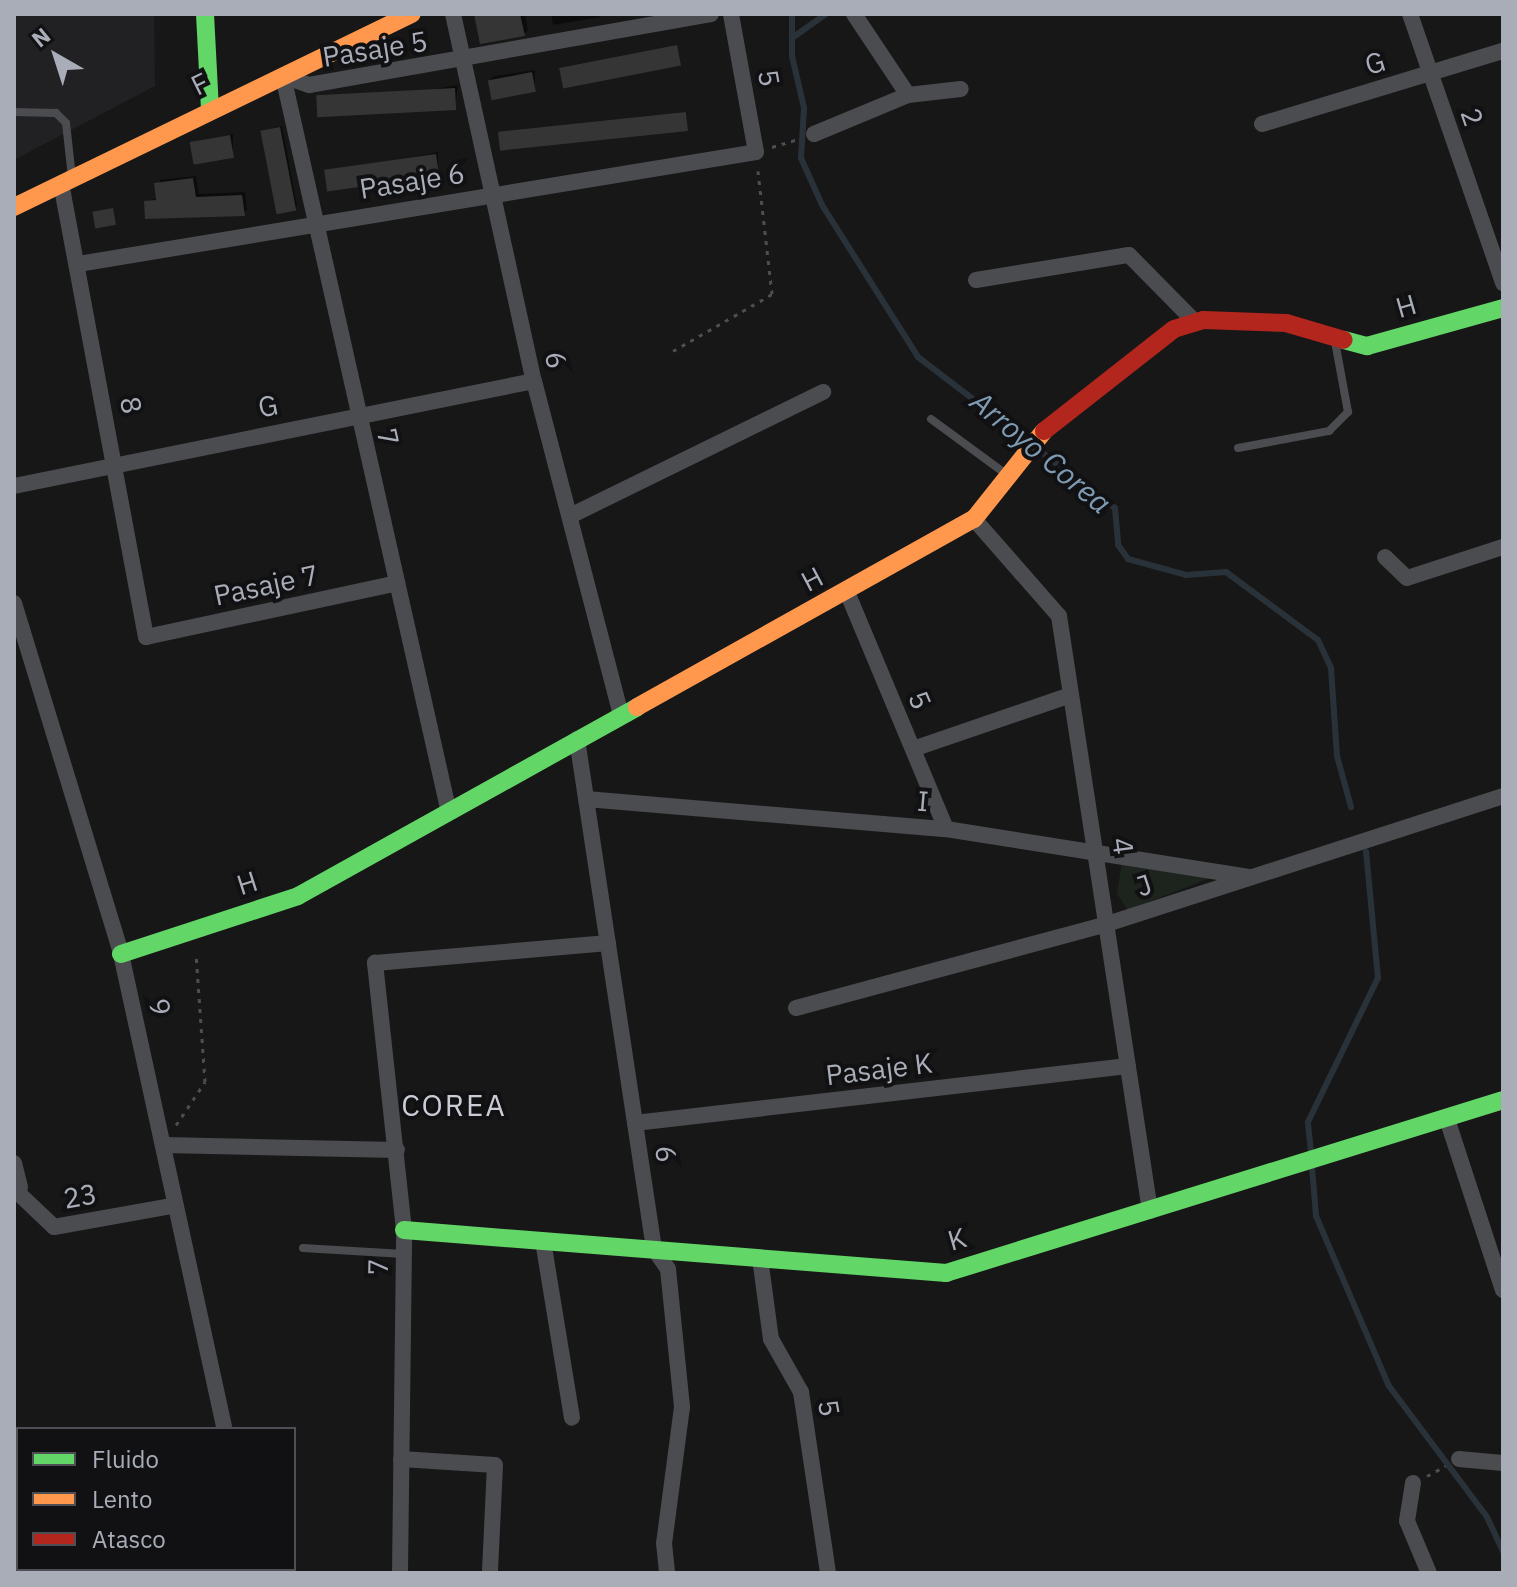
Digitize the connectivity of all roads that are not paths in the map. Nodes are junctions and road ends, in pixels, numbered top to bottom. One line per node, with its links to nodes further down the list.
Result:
1 (205, 14): 14 (street)
2 (412, 14): 11 (street, F)
3 (453, 14): 9 (street, 6)
4 (711, 14): 9 (street, Pasaje 5)
5 (731, 14): 18 (street, 5)
6 (854, 14): 13 (street)
7 (1410, 14): 10 (street, 2)
8 (1503, 51): 10 (street, G)
9 (463, 62): 11 (street, Pasaje 5); 20 (street, 6)
10 (1429, 74): 16 (street, G); 25 (street, 2)
11 (283, 76): 14 (street, F); 22 (street, 7)
12 (961, 89): 13 (street)
13 (908, 95): 17 (street)
14 (210, 110): 19 (street, F)
15 (14, 112): 19 (lane)
16 (1262, 124)
17 (814, 134)
18 (756, 152): 20 (street, Pasaje 6)
19 (67, 180): 21 (street, F); 23 (street, 8)
20 (492, 194): 22 (street, Pasaje 6); 29 (street, 6)
21 (14, 207)
22 (311, 224): 23 (street, Pasaje 6); 31 (street, 7)
23 (78, 264): 34 (street, 8)
24 (976, 280): 27 (street)
25 (1503, 283)
26 (1503, 308): 28 (street, H)
27 (1195, 322): 28 (street, H); 35 (street, H)
28 (1335, 341): 33 (lane)
29 (534, 381): 31 (street, G); 37 (street, 6)
30 (823, 392): 37 (street)
31 (356, 415): 34 (street, G); 41 (street, 7)
32 (931, 419): 35 (lane)
33 (1238, 448)
34 (115, 464): 36 (street, G); 44 (street, 8)
35 (1006, 474): 38 (street, H)
36 (14, 486)
37 (570, 516): 46 (street, 6)
38 (974, 519): 42 (street, H); 45 (street, 4)
39 (1503, 547): 40 (street)
40 (1385, 557)
41 (397, 583): 44 (street, Pasaje 7); 51 (street, 7)
42 (847, 592): 46 (street, H); 48 (street, 5)
43 (14, 603): 57 (street, 9)
44 (146, 637)
45 (1071, 695): 48 (street); 53 (street, 4)
46 (621, 715): 47 (street, H)
47 (577, 739): 50 (street, 6); 51 (street, H)
48 (913, 749): 52 (street, 5)
49 (1503, 796): 54 (street, J)
50 (586, 799): 52 (street, I); 56 (street, 6)
51 (448, 808): 57 (street, H)
52 (946, 829): 53 (street, I)
53 (1097, 848): 54 (street, I); 55 (street, 4)
54 (1252, 877): 55 (street, J)
55 (1107, 924): 58 (street, J); 59 (street, 4)
56 (608, 943): 62 (street, 6); 64 (street, 7)
57 (121, 954): 63 (street, 9)
58 (796, 1008)
59 (1128, 1066): 62 (street, Pasaje K); 68 (street, 4)
60 (1503, 1100): 61 (street, K)
61 (1447, 1119): 68 (street, K); 75 (street)
62 (635, 1123): 72 (street, 6)
63 (163, 1145): 64 (street); 67 (street, 9)
64 (397, 1150): 69 (street, 7)
65 (14, 1163): 66 (street)
66 (17, 1188): 67 (street, 23)
67 (172, 1206): 77 (street, 9)
68 (1150, 1211): 74 (street, K)
69 (404, 1230): 70 (street, K); 73 (street, 7)
70 (543, 1241): 72 (street, K); 76 (street)
71 (303, 1248): 73 (lane)
72 (654, 1249): 74 (street, K); 84 (street, 6)
73 (404, 1254): 78 (street, 7)
74 (760, 1258): 85 (street, 5)
75 (1503, 1290)
76 (572, 1418)
77 (225, 1427)
78 (401, 1459): 82 (street, 7); 83 (street)
79 (1459, 1459): 80 (street)
80 (1503, 1463)
81 (1413, 1483): 86 (street)
82 (400, 1573)
83 (490, 1573)
84 (667, 1573)
85 (828, 1573)
86 (1429, 1573)

